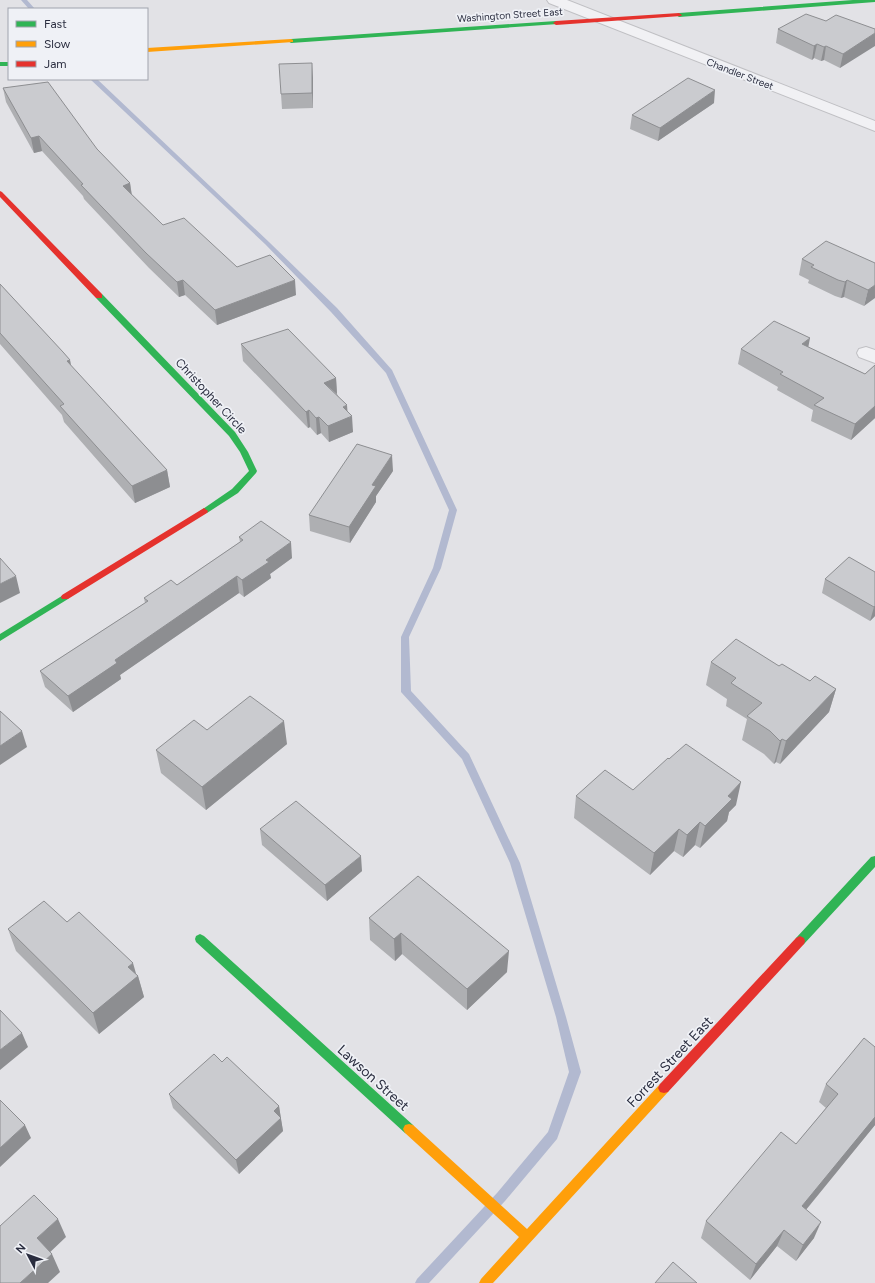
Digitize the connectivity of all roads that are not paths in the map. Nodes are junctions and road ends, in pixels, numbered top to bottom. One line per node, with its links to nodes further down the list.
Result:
1 (554, 0): 3 (street, Chandler Street)
2 (875, 0): 3 (street, Washington Street East)
3 (606, 20): 4 (street, Washington Street East); 5 (street, Chandler Street)
4 (148, 50)
5 (875, 126)
6 (0, 192): 7 (street, Christopher Circle)
7 (0, 638)
8 (875, 860): 10 (street, Forrest Street East)
9 (200, 939): 10 (street, Lawson Street)
10 (527, 1238): 11 (street, Forrest Street East)
11 (485, 1283)

